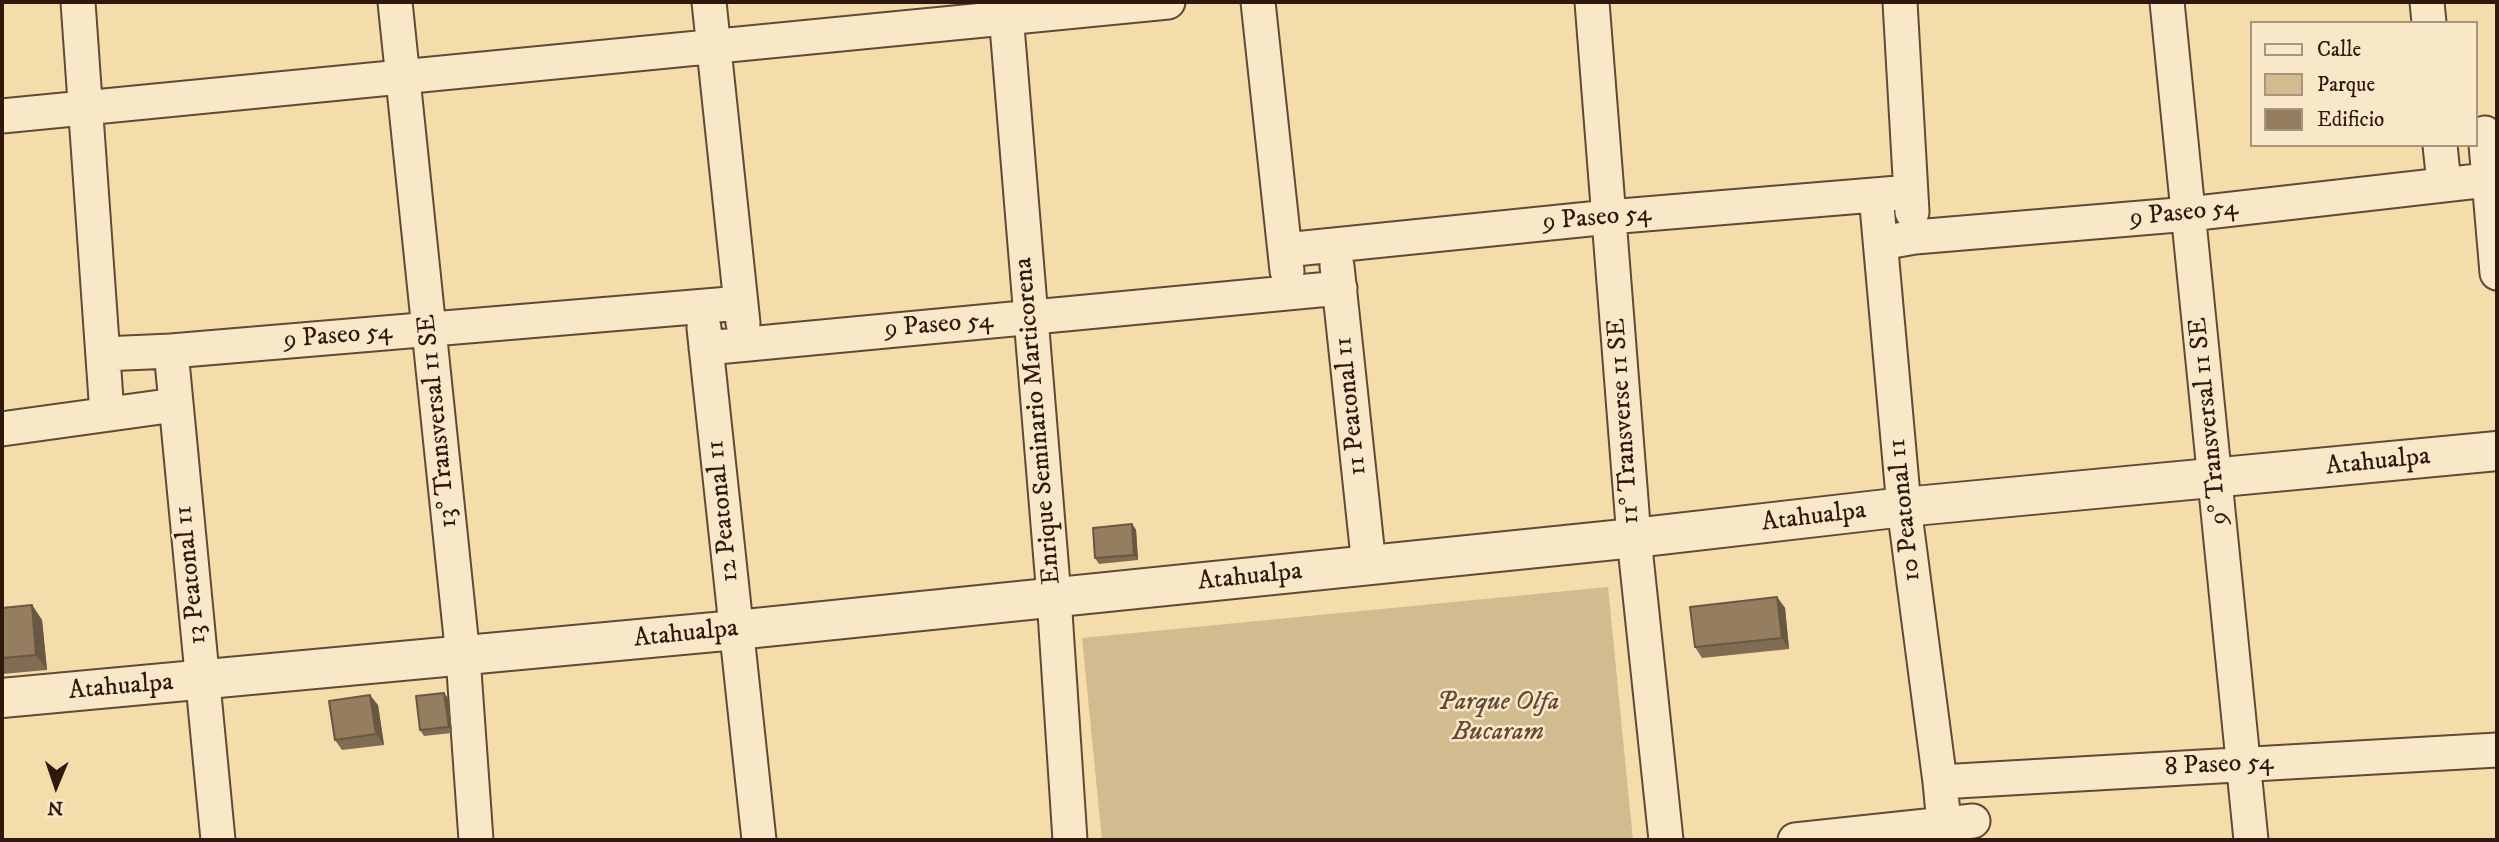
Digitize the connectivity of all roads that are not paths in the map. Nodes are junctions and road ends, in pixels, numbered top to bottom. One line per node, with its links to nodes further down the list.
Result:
1 (78, 2): 14 (street)
2 (395, 2): 13 (street, 13° Transversal 11 SE)
3 (709, 2): 12 (street)
4 (1168, 2): 10 (street)
5 (1258, 2): 27 (street)
6 (1592, 2): 23 (street, 11° Transverse 11 SE)
7 (1900, 2): 20 (street)
8 (2167, 2): 22 (street, 9° Transversal 11 SE)
9 (2427, 2): 11 (street)
10 (1005, 9): 12 (street); 33 (street, Enrique Seminario Marticorena)
11 (2429, 21)
12 (714, 46): 13 (street); 31 (street)
13 (403, 77): 14 (street); 34 (street, 13° Transversal 11 SE)
14 (85, 110): 15 (street); 38 (street)
15 (2, 117)
16 (2486, 133): 18 (street)
17 (2440, 147): 19 (street)
18 (2487, 180): 19 (street, 9 Paseo 54); 28 (street)
19 (2444, 184): 22 (street, 9 Paseo 54)
20 (1909, 192): 21 (street, 9 Paseo 54); 24 (street)
21 (1876, 195): 23 (street, 9 Paseo 54); 25 (street, 10 Peatonal 11)
22 (2189, 214): 24 (street, 9 Paseo 54); 43 (street, 9° Transversal 11 SE)
23 (1609, 216): 26 (street, 9 Paseo 54); 45 (street, 11° Transverse 11 SE)
24 (1915, 237): 25 (street, 9 Paseo 54)
25 (1881, 243): 44 (street, 10 Peatonal 11)
26 (1334, 246): 27 (street, 9 Paseo 54); 29 (street, 11 Peatonal 11)
27 (1284, 250): 30 (street)
28 (2497, 273)
29 (1339, 288): 30 (street, 9 Paseo 54); 46 (street, 11 Peatonal 11)
30 (1289, 293): 33 (street, 9 Paseo 54)
31 (741, 303): 32 (street, 9 Paseo 54); 35 (street)
32 (702, 307): 34 (street, 9 Paseo 54); 36 (street, 12 Peatonal 11)
33 (1031, 317): 35 (street, 9 Paseo 54); 47 (street, Enrique Seminario Marticorena)
34 (429, 329): 37 (street, 9 Paseo 54); 49 (street, 13° Transversal 11 SE)
35 (745, 344): 36 (street, 9 Paseo 54)
36 (706, 348): 48 (street, 12 Peatonal 11)
37 (171, 351): 38 (street, 9 Paseo 54); 39 (street, 13 Peatonal 11)
38 (103, 354): 40 (street)
39 (175, 405): 40 (street); 50 (street, 13 Peatonal 11)
40 (107, 414): 41 (street)
41 (2, 429)
42 (2497, 451): 43 (street, Atahualpa)
43 (2216, 479): 44 (street, Atahualpa); 53 (street, 9° Transversal 11 SE)
44 (1904, 507): 45 (street, Atahualpa); 54 (street, 10 Peatonal 11)
45 (1634, 538): 46 (street, Atahualpa); 60 (street, 11° Transverse 11 SE)
46 (1369, 566): 47 (street, Atahualpa)
47 (1054, 597): 48 (street, Atahualpa); 59 (street, Enrique Seminario Marticorena)
48 (736, 630): 49 (street, Atahualpa); 58 (street, 12 Peatonal 11)
49 (463, 657): 50 (street, Atahualpa); 57 (street, 13° Transversal 11 SE)
50 (202, 681): 51 (street, Atahualpa); 56 (street, 13 Peatonal 11)
51 (2, 698)
52 (2497, 750): 53 (street, 8 Paseo 54)
53 (2244, 764): 54 (street, 8 Paseo 54); 62 (street, 9° Transversal 11 SE)
54 (1954, 781): 55 (street, 10 Peatonal 11)
55 (1964, 829): 61 (street)
56 (218, 840)
57 (476, 840)
58 (759, 840)
59 (1070, 840)
60 (1666, 840)
61 (1795, 840)
62 (2251, 840)

